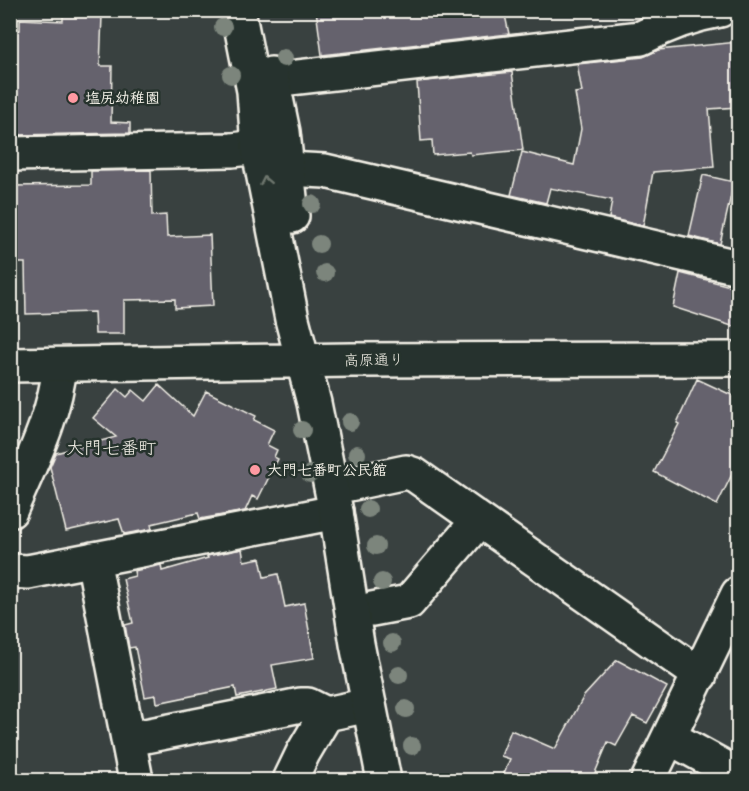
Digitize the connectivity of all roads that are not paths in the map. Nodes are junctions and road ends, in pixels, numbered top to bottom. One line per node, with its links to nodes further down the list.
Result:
1 (238, 10): 5 (street)
2 (258, 10): 4 (street)
3 (720, 10): 4 (street)
4 (272, 80): 7 (street)
5 (258, 147): 6 (street); 10 (street, one-way to 5)
6 (10, 154)
7 (287, 169): 8 (street); 10 (street)
8 (738, 267)
9 (738, 359): 10 (street, 高原通り)
10 (312, 362): 12 (street, 高原通り); 13 (street)
11 (10, 365): 12 (street, 高原通り)
12 (60, 365): 14 (street)
13 (342, 497): 15 (street); 16 (street); 19 (street); 21 (street)
14 (10, 511)
15 (478, 521): 19 (street); 20 (street)
16 (93, 559): 17 (street); 24 (street)
17 (10, 571)
18 (738, 594): 20 (street)
19 (372, 609): 29 (street)
20 (700, 675): 23 (street)
21 (369, 705): 22 (street); 28 (street)
22 (326, 714): 24 (street); 27 (street)
23 (669, 737): 25 (street); 30 (street)
24 (130, 739): 26 (street)
25 (738, 774)
26 (136, 780)
27 (290, 780)
28 (384, 780)
29 (400, 780)
30 (648, 780)

